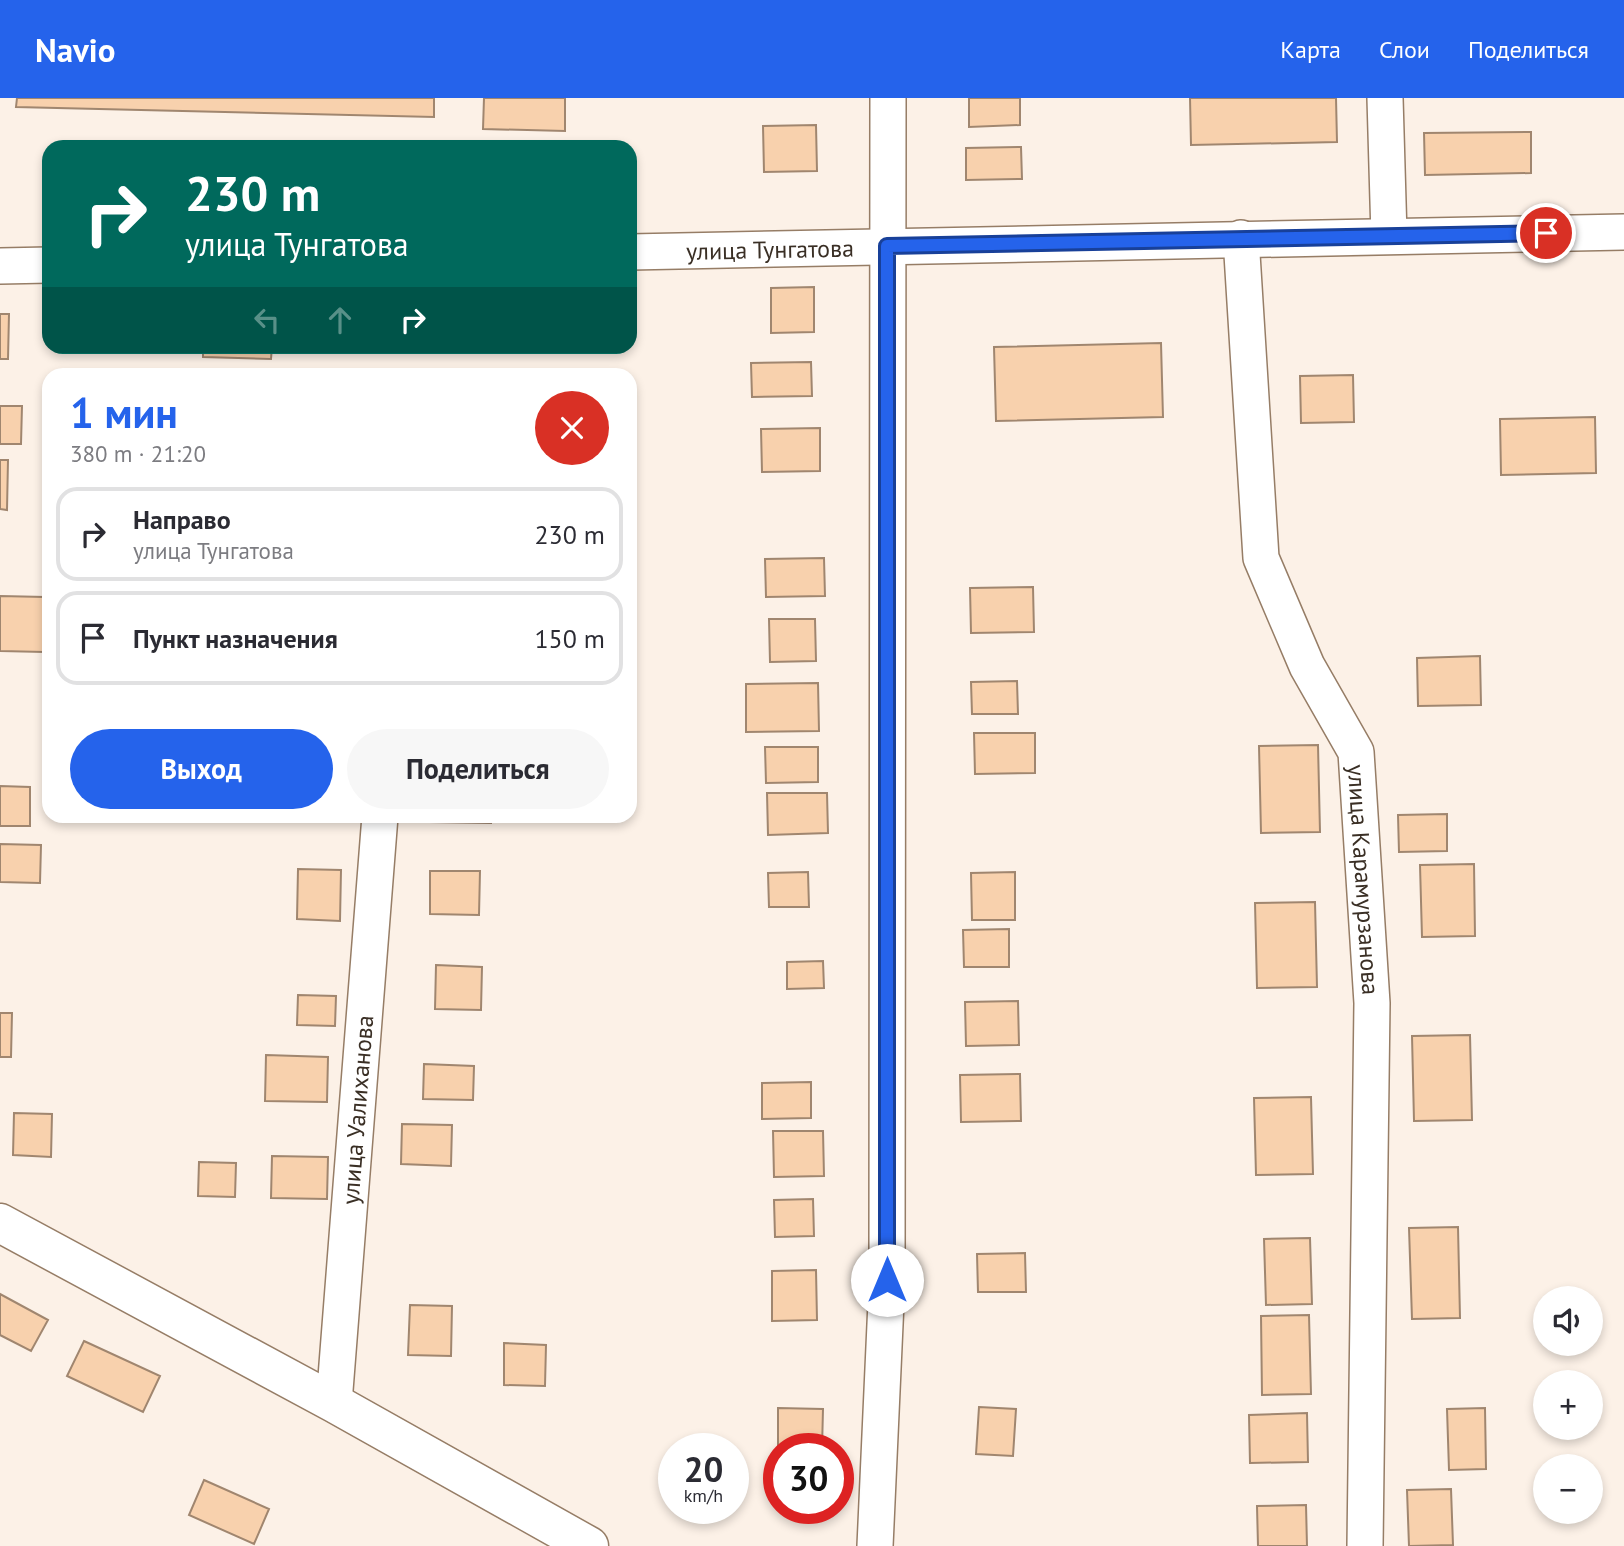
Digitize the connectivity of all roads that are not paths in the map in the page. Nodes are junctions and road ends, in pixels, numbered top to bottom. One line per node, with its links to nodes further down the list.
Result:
1 (888, 98): 6 (street)
2 (1385, 98): 4 (street)
3 (1624, 232): 4 (street, улица Тунгатова)
4 (1389, 236): 5 (street, улица Тунгатова)
5 (1241, 238): 6 (street, улица Тунгатова); 15 (street, улица Карамурзанова)
6 (887, 246): 7 (street, улица Тунгатова); 14 (street)
7 (637, 251)
8 (42, 265): 9 (street)
9 (0, 266)
10 (379, 823): 12 (street, улица Уалиханова)
11 (0, 1223): 12 (street)
12 (334, 1403): 13 (street)
13 (589, 1546)
14 (875, 1546)
15 (1365, 1546)

